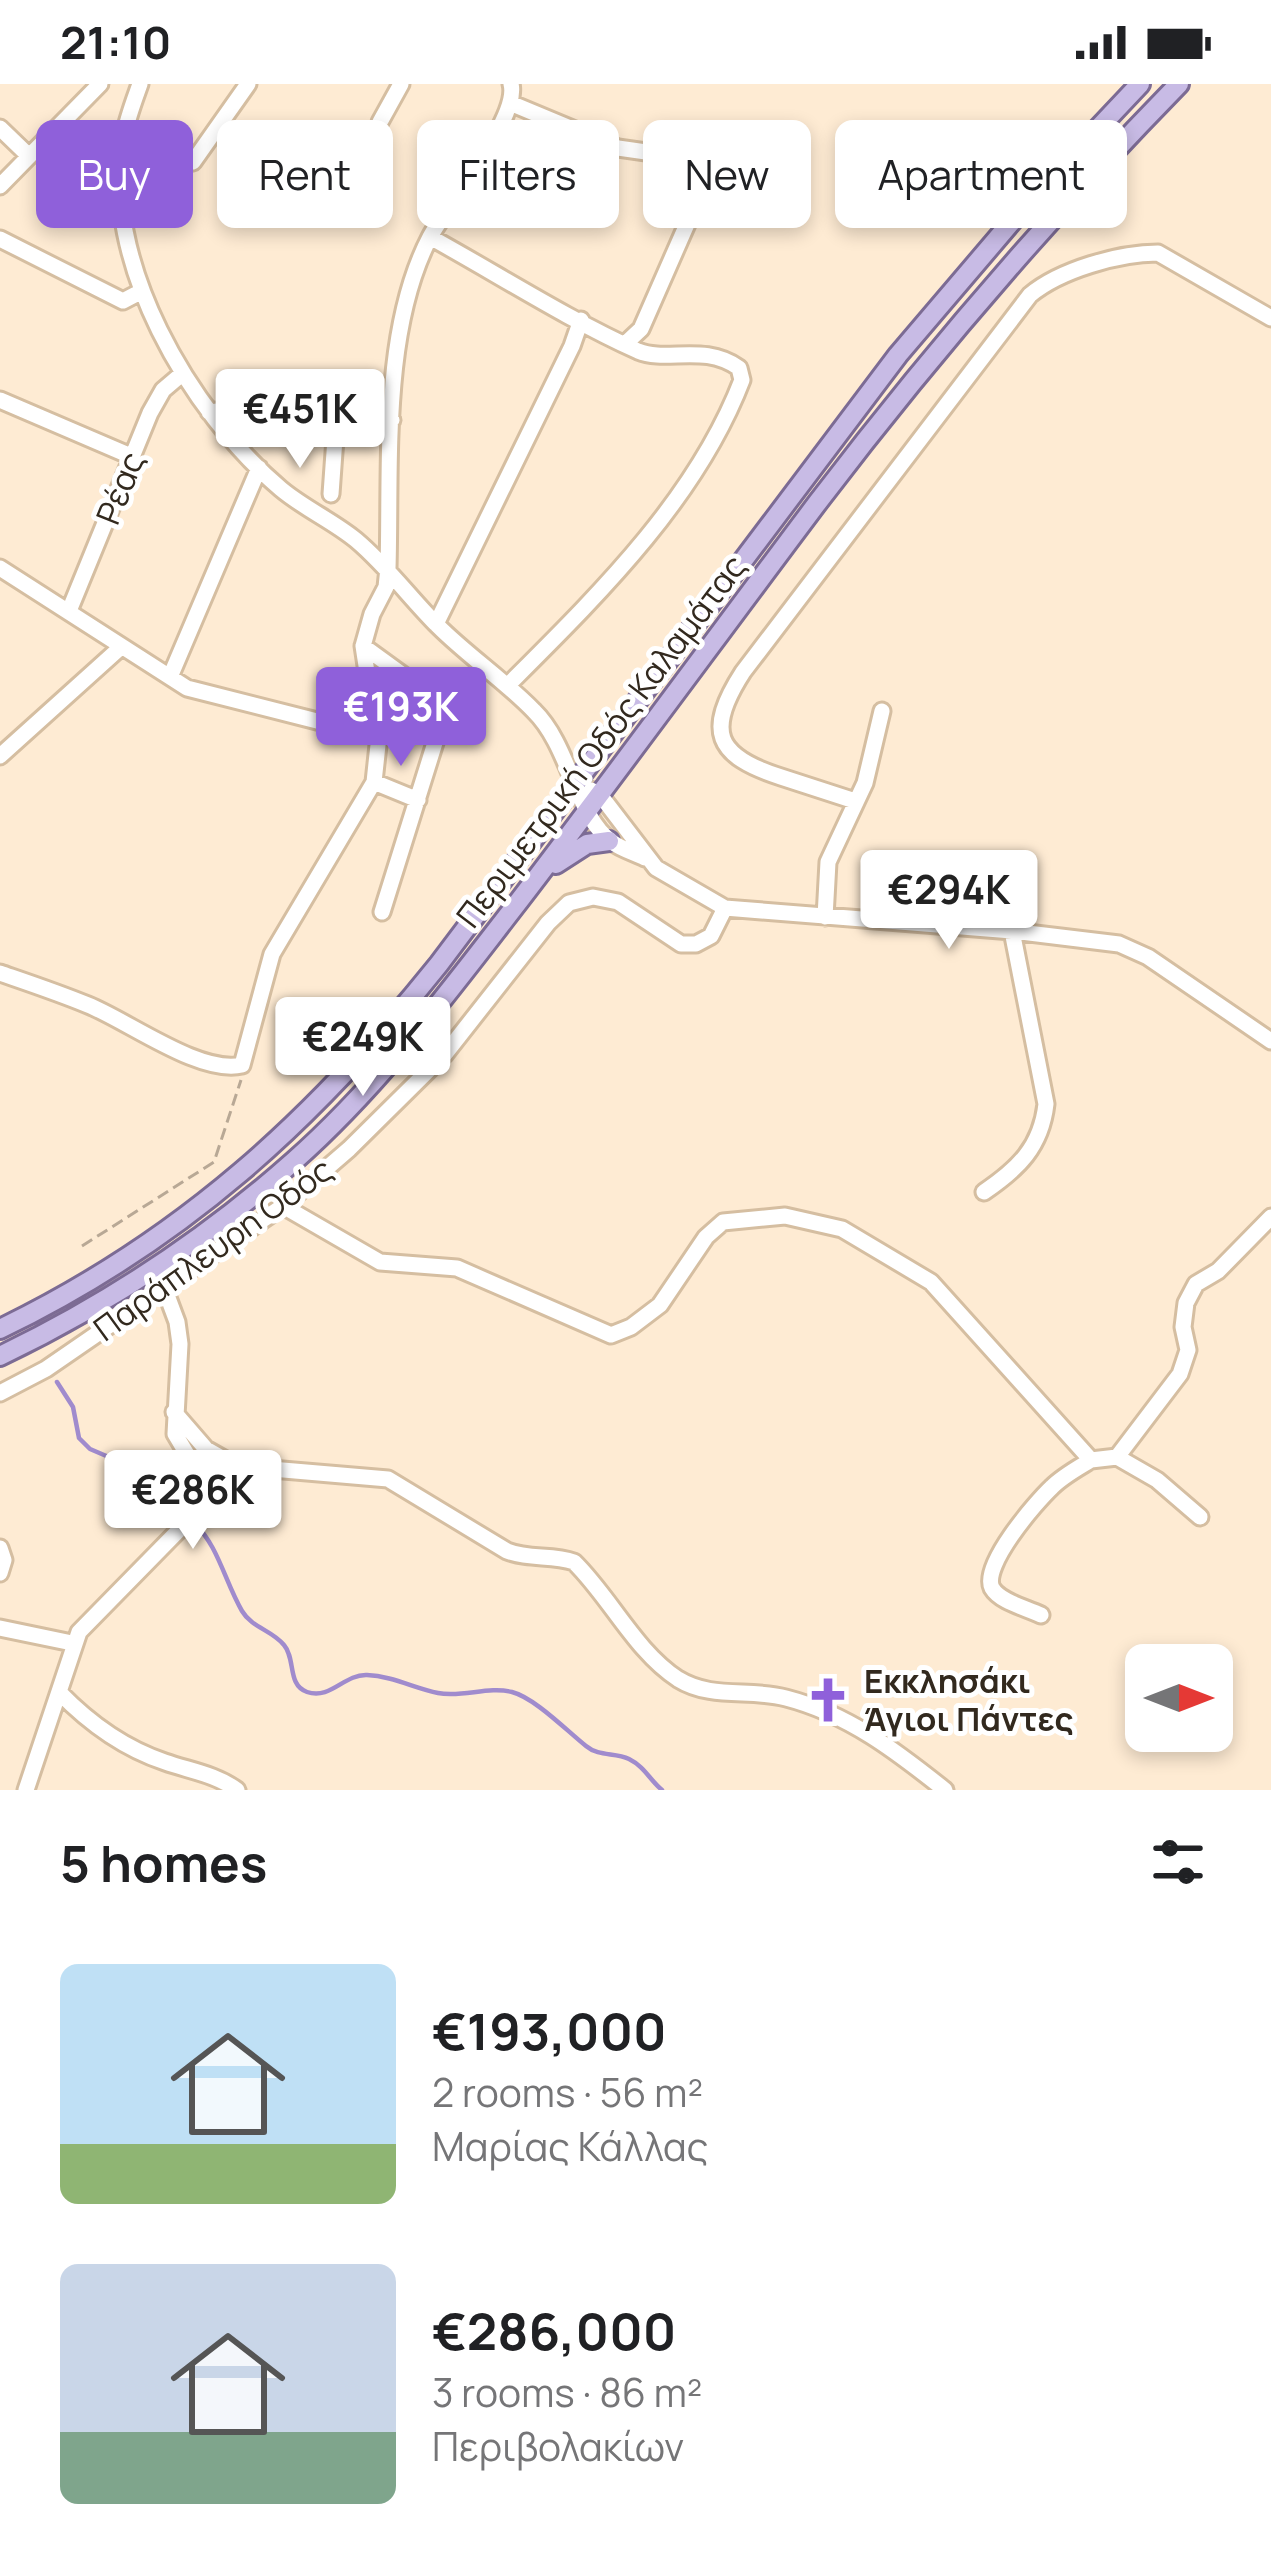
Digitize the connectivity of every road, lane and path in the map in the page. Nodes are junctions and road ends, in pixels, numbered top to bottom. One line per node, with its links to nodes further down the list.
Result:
1 (100, 84): 11 (street)
2 (140, 84): 16 (street)
3 (248, 84): 12 (street)
4 (401, 84): 9 (street)
5 (511, 84): 8 (street)
6 (1140, 84): 40 (main road, Περιμετρική Οδός Καλαμάτας)
7 (1180, 84): 42 (main road, Περιμετρική Οδός Καλαμάτας)
8 (510, 104): 14 (street); 19 (street)
9 (381, 120)
10 (0, 128): 11 (street)
11 (28, 155): 13 (street)
12 (193, 163)
13 (0, 186)
14 (430, 237): 18 (street); 25 (street)
15 (0, 239): 16 (street)
16 (142, 291): 20 (street)
17 (1271, 318): 44 (street)
18 (581, 320): 19 (street); 32 (street)
19 (626, 344): 36 (street)
20 (183, 373): 23 (street); 26 (street, Ρέας)
21 (339, 383): 24 (street)
22 (0, 400): 26 (street)
23 (209, 412): 24 (street); 27 (street)
24 (337, 416): 25 (street); 28 (street)
25 (392, 421): 29 (street)
26 (133, 457): 31 (street, Ρέας)
27 (260, 468): 29 (street); 35 (street)
28 (331, 494)
29 (388, 568): 32 (street); 33 (street)
30 (2, 574): 31 (street)
31 (69, 611): 34 (street)
32 (436, 624): 36 (street)
33 (363, 646): 38 (street); 43 (street)
34 (121, 647): 35 (street); 39 (street)
35 (170, 677): 38 (street)
36 (507, 686): 40 (street)
37 (882, 711): 44 (street)
38 (375, 729): 41 (street)
39 (0, 756)
40 (576, 780): 42 (street); 45 (street); 61 (main road, Περιμετρική Οδός Καλαμάτας)
41 (374, 782): 43 (street); 55 (street)
42 (601, 796): 45 (main road, Περιμετρική Οδός Καλαμάτας); 47 (street)
43 (418, 800): 50 (street)
44 (855, 801): 51 (street)
45 (588, 813): 46 (street); 48 (main road, Περιμετρική Οδός Καλαμάτας)
46 (609, 841): 47 (street); 48 (main road)
47 (645, 858): 49 (street)
48 (522, 896): 62 (main road, Περιμετρική Οδός Καλαμάτας)
49 (725, 908): 51 (street); 57 (street, Παράπλευρη Οδός)
50 (382, 912)
51 (825, 917): 52 (street)
52 (1012, 931): 54 (street); 56 (street)
53 (0, 973): 55 (street)
54 (1271, 1040)
55 (242, 1065): 59 (path)
56 (984, 1192)
57 (283, 1206): 60 (street, Παράπλευρη Οδός); 66 (street)
58 (1271, 1216): 65 (street)
59 (82, 1246)
60 (164, 1287): 63 (street, Παράπλευρη Οδός); 64 (street)
61 (0, 1329)
62 (0, 1356)
63 (0, 1394)
64 (174, 1412): 72 (street); 76 (street)
65 (1118, 1456): 66 (street); 67 (street)
66 (1090, 1460): 70 (street)
67 (1200, 1516)
68 (0, 1548): 69 (street)
69 (0, 1573)
70 (1041, 1615)
71 (0, 1628): 72 (street)
72 (72, 1643): 73 (street)
73 (59, 1692): 74 (street); 75 (street)
74 (26, 1790)
75 (237, 1790)
76 (945, 1790)

